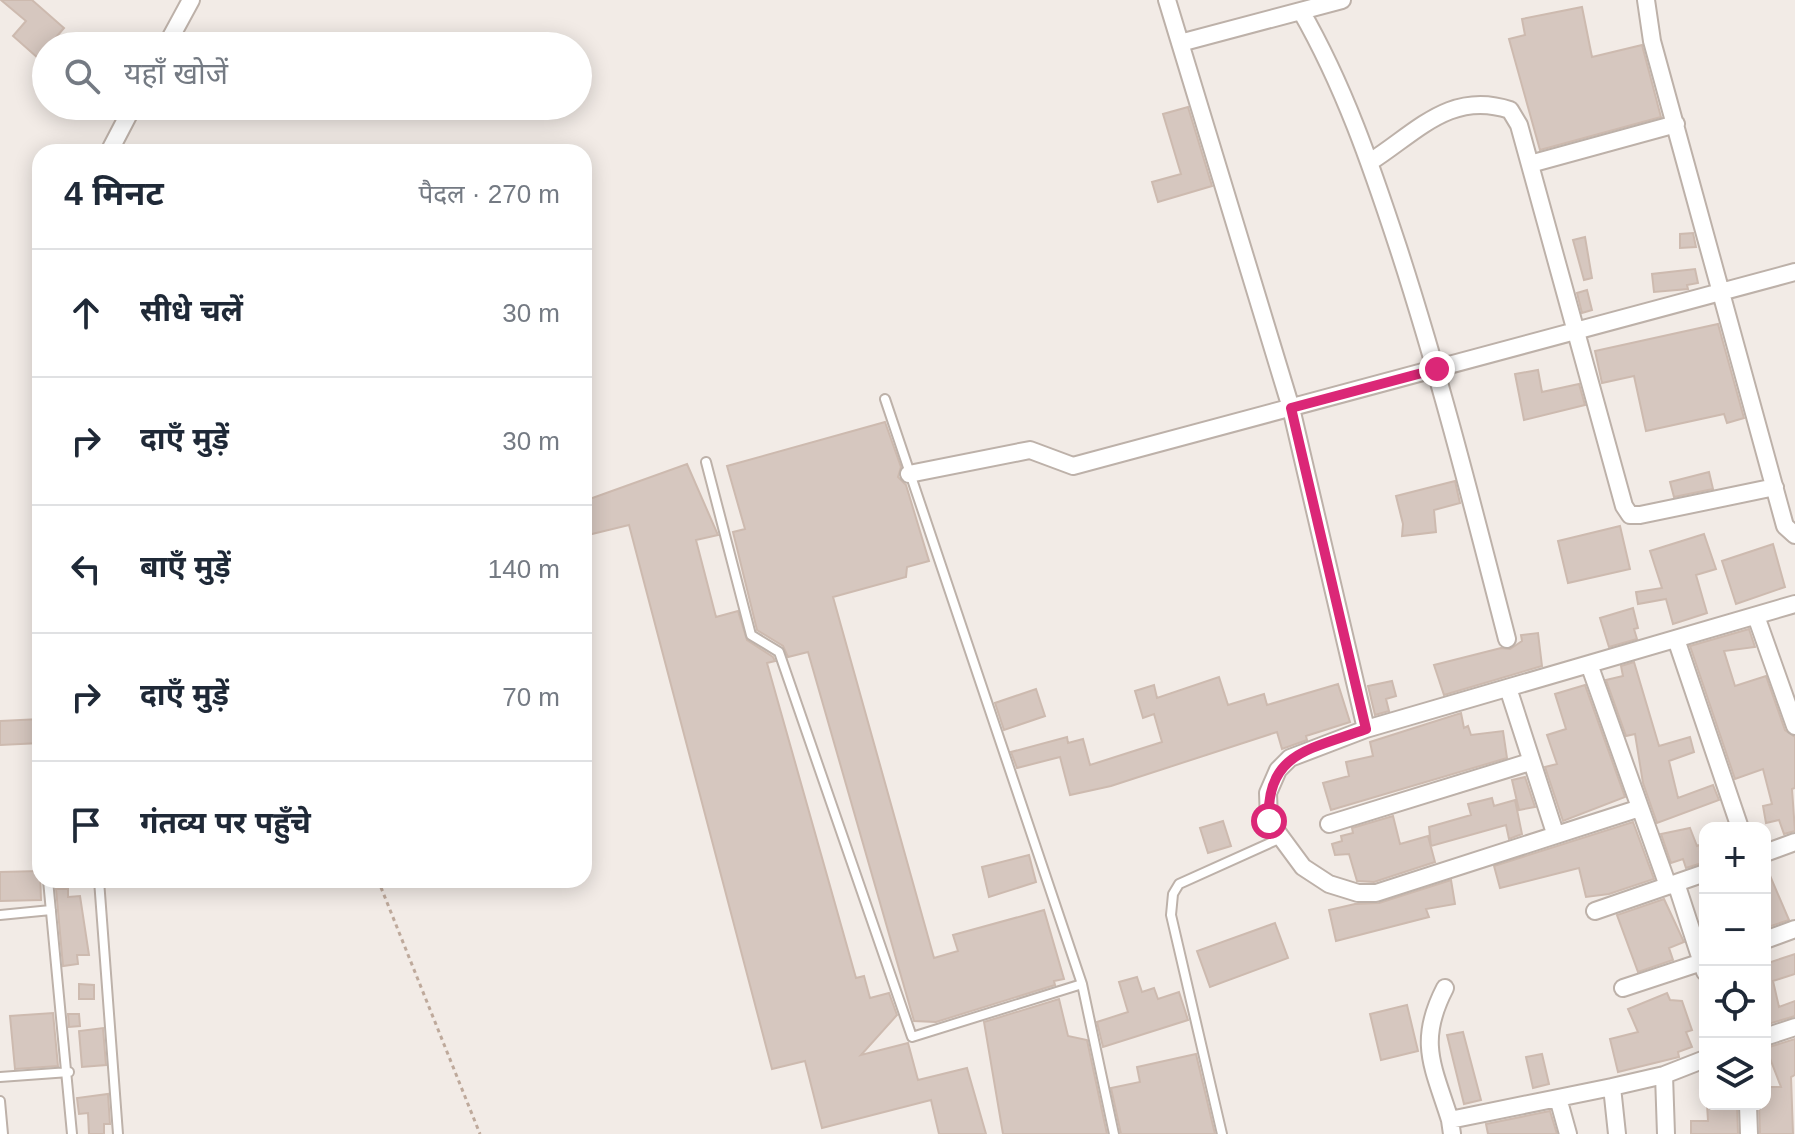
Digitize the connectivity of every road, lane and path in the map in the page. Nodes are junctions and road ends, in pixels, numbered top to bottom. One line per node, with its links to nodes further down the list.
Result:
1 (191, 0): 6 (street)
2 (1167, 0): 7 (street)
3 (1342, 0): 5 (street)
4 (1646, 0): 9 (street)
5 (1301, 11): 7 (street); 11 (street)
6 (174, 32)
7 (1180, 43): 18 (street)
8 (126, 120): 10 (street)
9 (1676, 124): 12 (street); 14 (street)
10 (113, 144)
11 (1370, 162): 12 (street); 16 (street)
12 (1530, 164): 15 (street)
13 (1795, 272): 14 (street)
14 (1722, 291): 15 (street); 21 (street)
15 (1578, 331): 16 (street); 21 (street)
16 (1437, 369): 18 (street); 25 (street)
17 (885, 399): 20 (lane)
18 (1291, 408): 20 (street); 30 (street)
19 (706, 462): 51 (lane)
20 (909, 474): 51 (lane)
21 (1775, 487): 22 (street)
22 (1795, 535)
23 (1795, 604): 24 (street)
24 (1756, 616): 26 (street); 29 (street)
25 (1507, 639)
26 (1676, 639): 27 (street); 33 (street)
27 (1589, 664): 28 (street); 32 (street)
28 (1508, 688): 30 (street); 31 (street)
29 (1795, 726)
30 (1366, 729): 36 (street)
31 (1530, 762): 34 (street); 35 (street)
32 (1640, 808): 35 (street); 40 (street)
33 (1738, 822)
34 (1329, 824)
35 (1555, 833): 36 (street)
36 (1281, 838): 70 (lane)
37 (1793, 849): 38 (street)
38 (1771, 852)
39 (1699, 875): 40 (street)
40 (1672, 884): 45 (street); 49 (street)
41 (49, 888): 44 (lane)
42 (100, 888): 67 (lane)
43 (381, 888): 68 (path)
44 (51, 910): 46 (lane); 57 (lane)
45 (1595, 911)
46 (0, 915)
47 (1795, 929): 48 (street)
48 (1771, 938)
49 (1699, 952)
50 (1700, 966): 53 (street)
51 (1082, 984): 69 (lane)
52 (1445, 988): 64 (street)
53 (1623, 988)
54 (1795, 1027): 55 (street)
55 (1771, 1035)
56 (1699, 1061): 58 (street)
57 (69, 1072): 59 (lane); 66 (lane)
58 (1664, 1075): 60 (street); 73 (street)
59 (0, 1077)
60 (1612, 1087): 61 (street); 72 (street)
61 (1558, 1098): 64 (street); 71 (street)
62 (0, 1101): 65 (lane)
63 (1748, 1110): 74 (street)
64 (1451, 1127)
65 (3, 1134)
66 (72, 1134)
67 (118, 1134)
68 (480, 1134)
69 (1114, 1134)
70 (1222, 1134)
71 (1568, 1134)
72 (1617, 1134)
73 (1666, 1134)
74 (1749, 1134)

